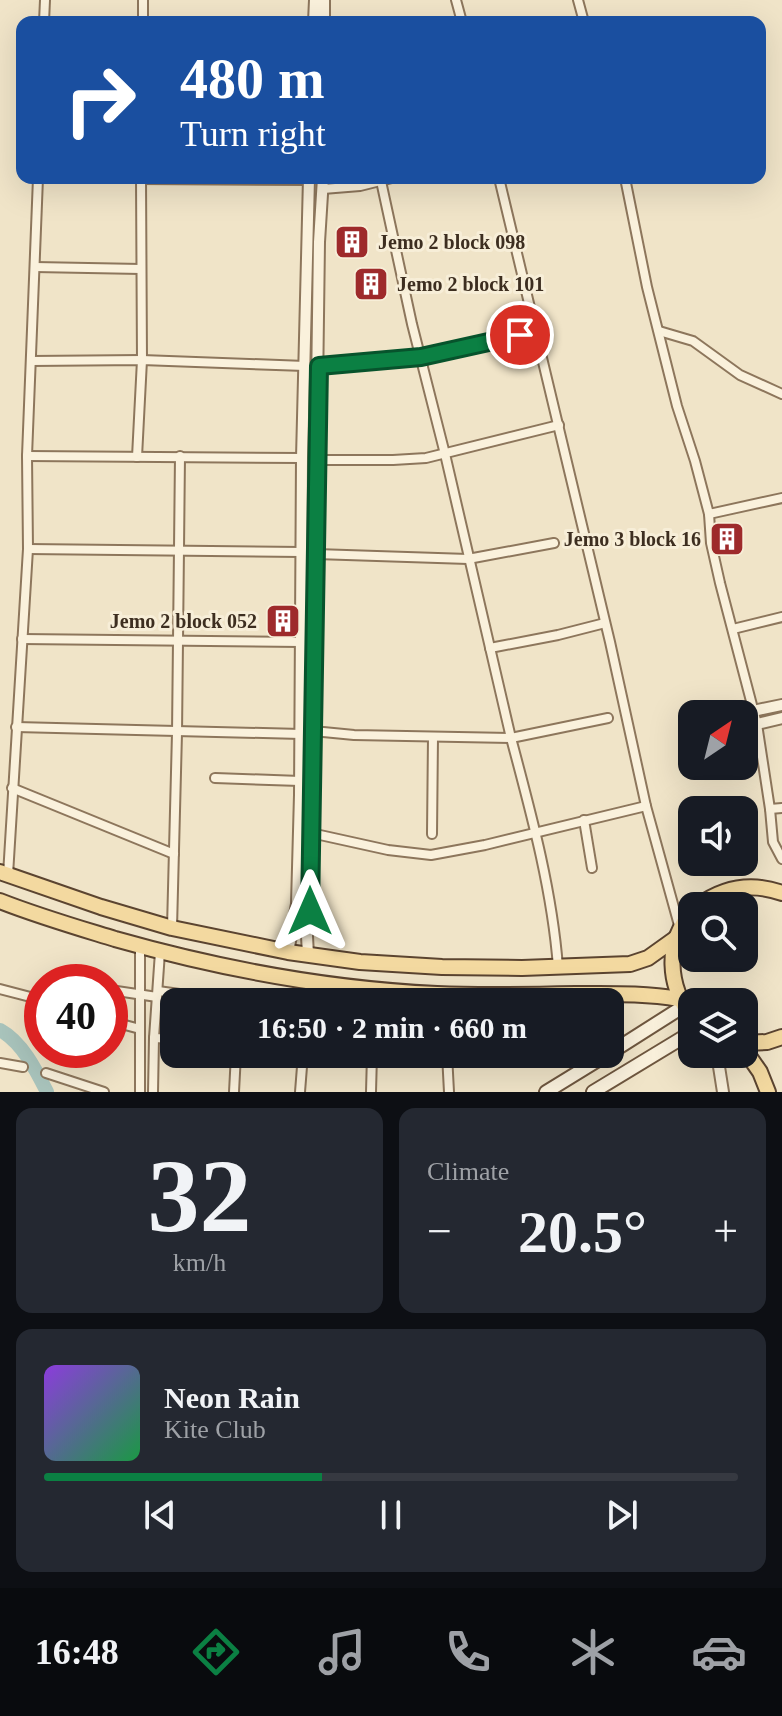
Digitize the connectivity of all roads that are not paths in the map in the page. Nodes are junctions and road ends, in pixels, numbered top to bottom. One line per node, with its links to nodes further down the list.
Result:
1 (38, 184): 9 (street)
2 (141, 184): 10 (street)
3 (309, 184): 8 (street)
4 (323, 184): 8 (street)
5 (382, 184): 13 (street)
6 (500, 184): 19 (street)
7 (626, 184): 11 (street)
8 (314, 241): 16 (street); 17 (street)
9 (35, 267): 10 (street); 15 (street)
10 (141, 269): 14 (street)
11 (659, 331): 18 (street); 27 (street)
12 (520, 335): 13 (street)
13 (421, 357): 17 (street); 20 (street)
14 (142, 360): 15 (street); 16 (street); 23 (street)
15 (31, 361): 21 (street)
16 (305, 366): 24 (street)
17 (319, 366): 25 (street)
18 (782, 394)
19 (559, 425): 20 (street); 37 (street)
20 (445, 454): 25 (street); 35 (street)
21 (27, 456): 23 (street); 31 (street)
22 (180, 456): 23 (street); 24 (street); 32 (street)
23 (137, 457)
24 (302, 458): 28 (street)
25 (316, 460): 29 (street)
26 (782, 498): 27 (street)
27 (709, 514): 38 (street)
28 (302, 526): 29 (street); 33 (street)
29 (316, 526): 34 (street)
30 (554, 543): 35 (street)
31 (28, 549): 32 (street); 39 (street)
32 (178, 550): 33 (street); 40 (street)
33 (301, 552): 41 (street)
34 (316, 554): 35 (street); 50 (street)
35 (468, 559): 42 (street)
36 (782, 617): 38 (street)
37 (605, 623): 42 (street); 61 (street)
38 (733, 629): 43 (street)
39 (22, 639): 40 (street); 49 (street)
40 (178, 642): 41 (street); 52 (street)
41 (301, 642): 53 (street)
42 (490, 648): 55 (street)
43 (750, 700)
44 (782, 705): 45 (street)
45 (758, 710)
46 (608, 718): 55 (street)
47 (782, 718): 48 (street)
48 (758, 724)
49 (16, 727): 52 (street); 58 (street)
50 (313, 731): 54 (street); 60 (street)
51 (758, 731): 63 (street)
52 (177, 733): 53 (street); 68 (street)
53 (301, 734): 57 (street)
54 (433, 737): 55 (street); 67 (street)
55 (511, 738): 65 (street)
56 (215, 778): 57 (street)
57 (300, 781): 59 (street)
58 (12, 788): 68 (street); 71 (street)
59 (300, 795): 60 (street); 81 (street)
60 (312, 795): 66 (street)
61 (646, 806): 64 (street); 78 (street)
62 (782, 808): 63 (street)
63 (770, 809): 69 (street)
64 (584, 820): 65 (street); 70 (street)
65 (536, 832): 66 (street); 84 (street)
66 (311, 833): 82 (street)
67 (432, 834)
68 (174, 854): 77 (street)
69 (782, 859)
70 (592, 868)
71 (4, 873): 72 (main road)
72 (39, 887): 76 (main road); 77 (main road)
73 (722, 892): 74 (main road)
74 (782, 893)
75 (0, 901): 76 (main road)
76 (30, 913): 79 (main road)
77 (172, 928): 81 (main road)
78 (678, 934): 84 (main road); 89 (main road)
79 (140, 946): 80 (main road); 95 (street)
80 (160, 952): 85 (main road); 92 (street)
81 (288, 952): 82 (main road)
82 (308, 955): 83 (main road)
83 (360, 962): 84 (main road); 87 (main road)
84 (558, 968)
85 (311, 983): 86 (street); 87 (main road)
86 (310, 988)
87 (359, 988)
88 (0, 989): 94 (street)
89 (678, 991)
90 (128, 993): 95 (street)
91 (624, 993): 96 (main road)
92 (157, 994): 93 (street); 95 (street); 102 (street)
93 (160, 994)
94 (24, 995)
95 (140, 995): 99 (street)
96 (678, 1006)
97 (678, 1012): 100 (main road)
98 (128, 1026): 99 (street)
99 (140, 1029): 119 (street)
100 (641, 1033): 105 (main road); 107 (main road)
101 (782, 1037): 106 (main road)
102 (154, 1038): 103 (street); 120 (street)
103 (160, 1038)
104 (678, 1040): 107 (main road)
105 (624, 1044)
106 (758, 1044)
107 (655, 1053): 126 (main road)
108 (0, 1063): 109 (street)
109 (23, 1067)
110 (235, 1068): 121 (street)
111 (302, 1068): 122 (street)
112 (372, 1068): 123 (street)
113 (448, 1068): 124 (street)
114 (586, 1068): 125 (main road)
115 (719, 1068): 127 (street)
116 (758, 1068): 128 (main road)
117 (46, 1073): 118 (street)
118 (104, 1092)
119 (140, 1092)
120 (153, 1092)
121 (234, 1092)
122 (300, 1092)
123 (371, 1092)
124 (449, 1092)
125 (546, 1092)
126 (593, 1092)
127 (723, 1092)
128 (768, 1092)

